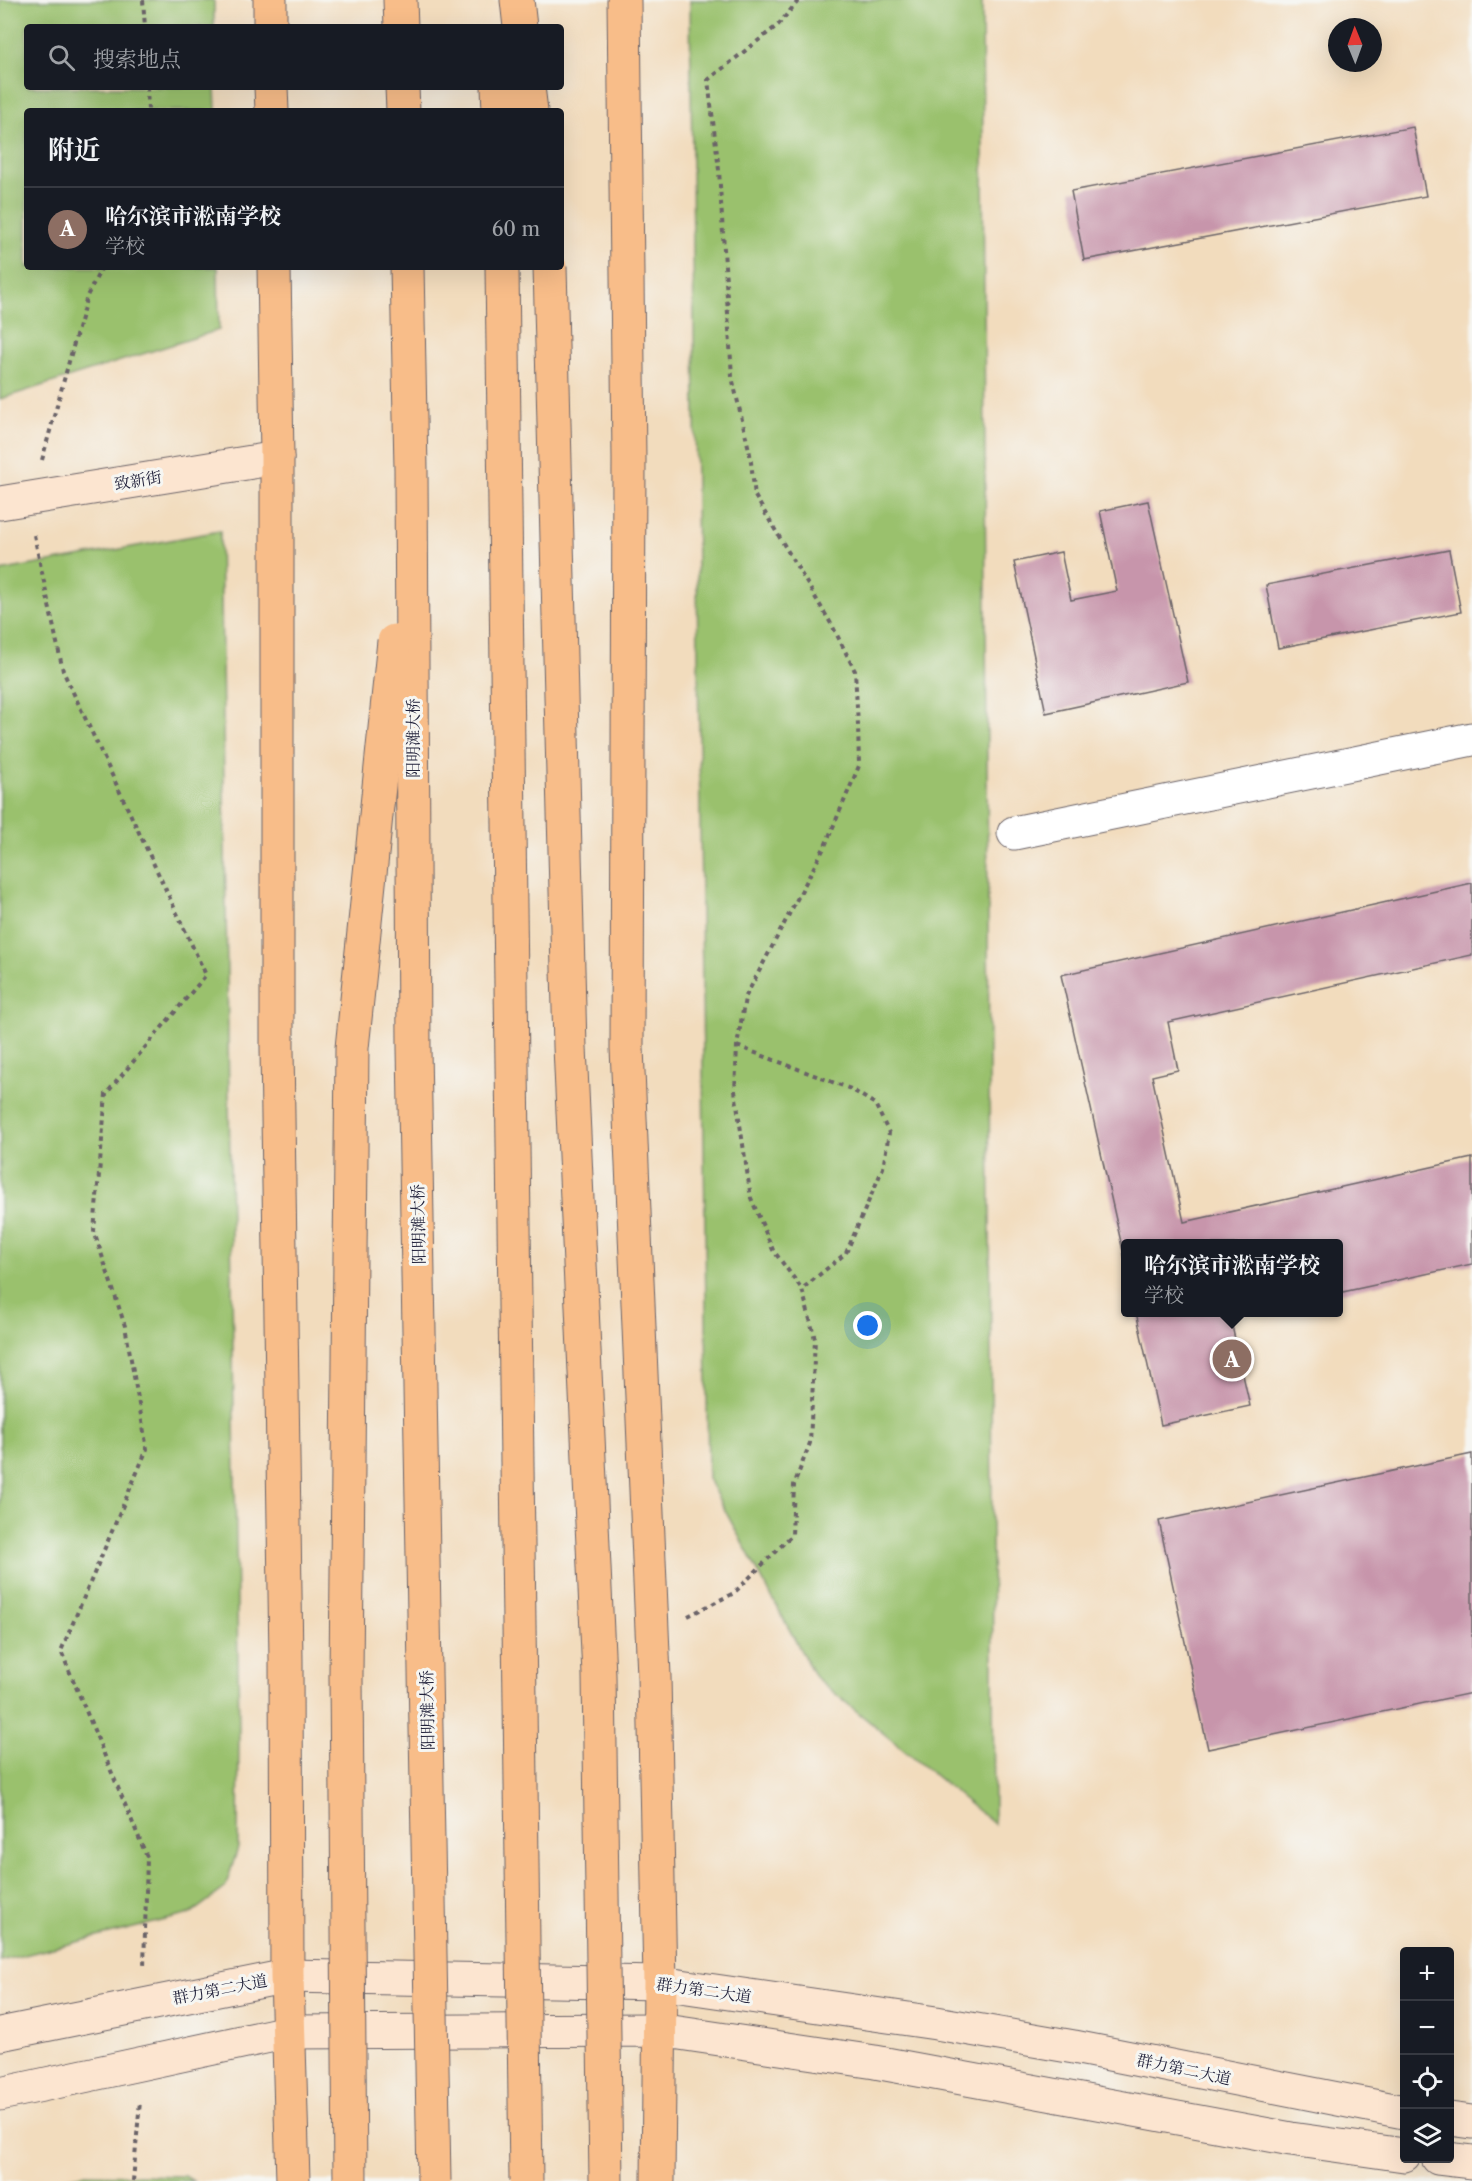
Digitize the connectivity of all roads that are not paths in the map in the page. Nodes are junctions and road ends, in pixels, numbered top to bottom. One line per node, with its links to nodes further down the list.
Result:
1 (270, 0): 6 (highway)
2 (400, 0): 7 (highway)
3 (496, 0): 8 (highway)
4 (517, 0): 9 (highway)
5 (624, 0): 29 (highway)
6 (270, 24)
7 (401, 24)
8 (497, 24)
9 (520, 24)
10 (271, 90): 14 (highway)
11 (402, 90): 15 (highway)
12 (498, 90): 16 (highway)
13 (528, 90): 17 (highway)
14 (272, 108)
15 (403, 108)
16 (499, 108)
17 (531, 108)
18 (274, 270): 22 (highway)
19 (407, 270): 23 (highway, 阳明滩大桥, bridge)
20 (502, 270): 43 (highway, bridge)
21 (550, 270): 44 (highway, bridge)
22 (277, 468): 25 (main road, 致新街); 28 (highway)
23 (411, 469): 41 (highway, bridge); 42 (highway, 阳明滩大桥, bridge)
24 (0, 503): 25 (main road, 致新街)
25 (21, 512)
26 (1472, 739): 27 (street)
27 (1014, 833)
28 (287, 1976): 29 (main road, 群力第二大道); 31 (highway); 32 (main road, 群力第二大道)
29 (660, 1983): 30 (highway); 34 (main road, 群力第二大道)
30 (659, 2030): 31 (main road); 37 (main road); 45 (highway)
31 (288, 2032): 33 (main road); 40 (highway)
32 (0, 2034)
33 (0, 2094)
34 (1400, 2111)
35 (1454, 2120): 36 (main road)
36 (1472, 2122)
37 (1400, 2154)
38 (1454, 2160): 39 (main road)
39 (1472, 2162)
40 (293, 2181)
41 (350, 2181)
42 (434, 2181)
43 (526, 2181)
44 (606, 2181)
45 (658, 2181)

